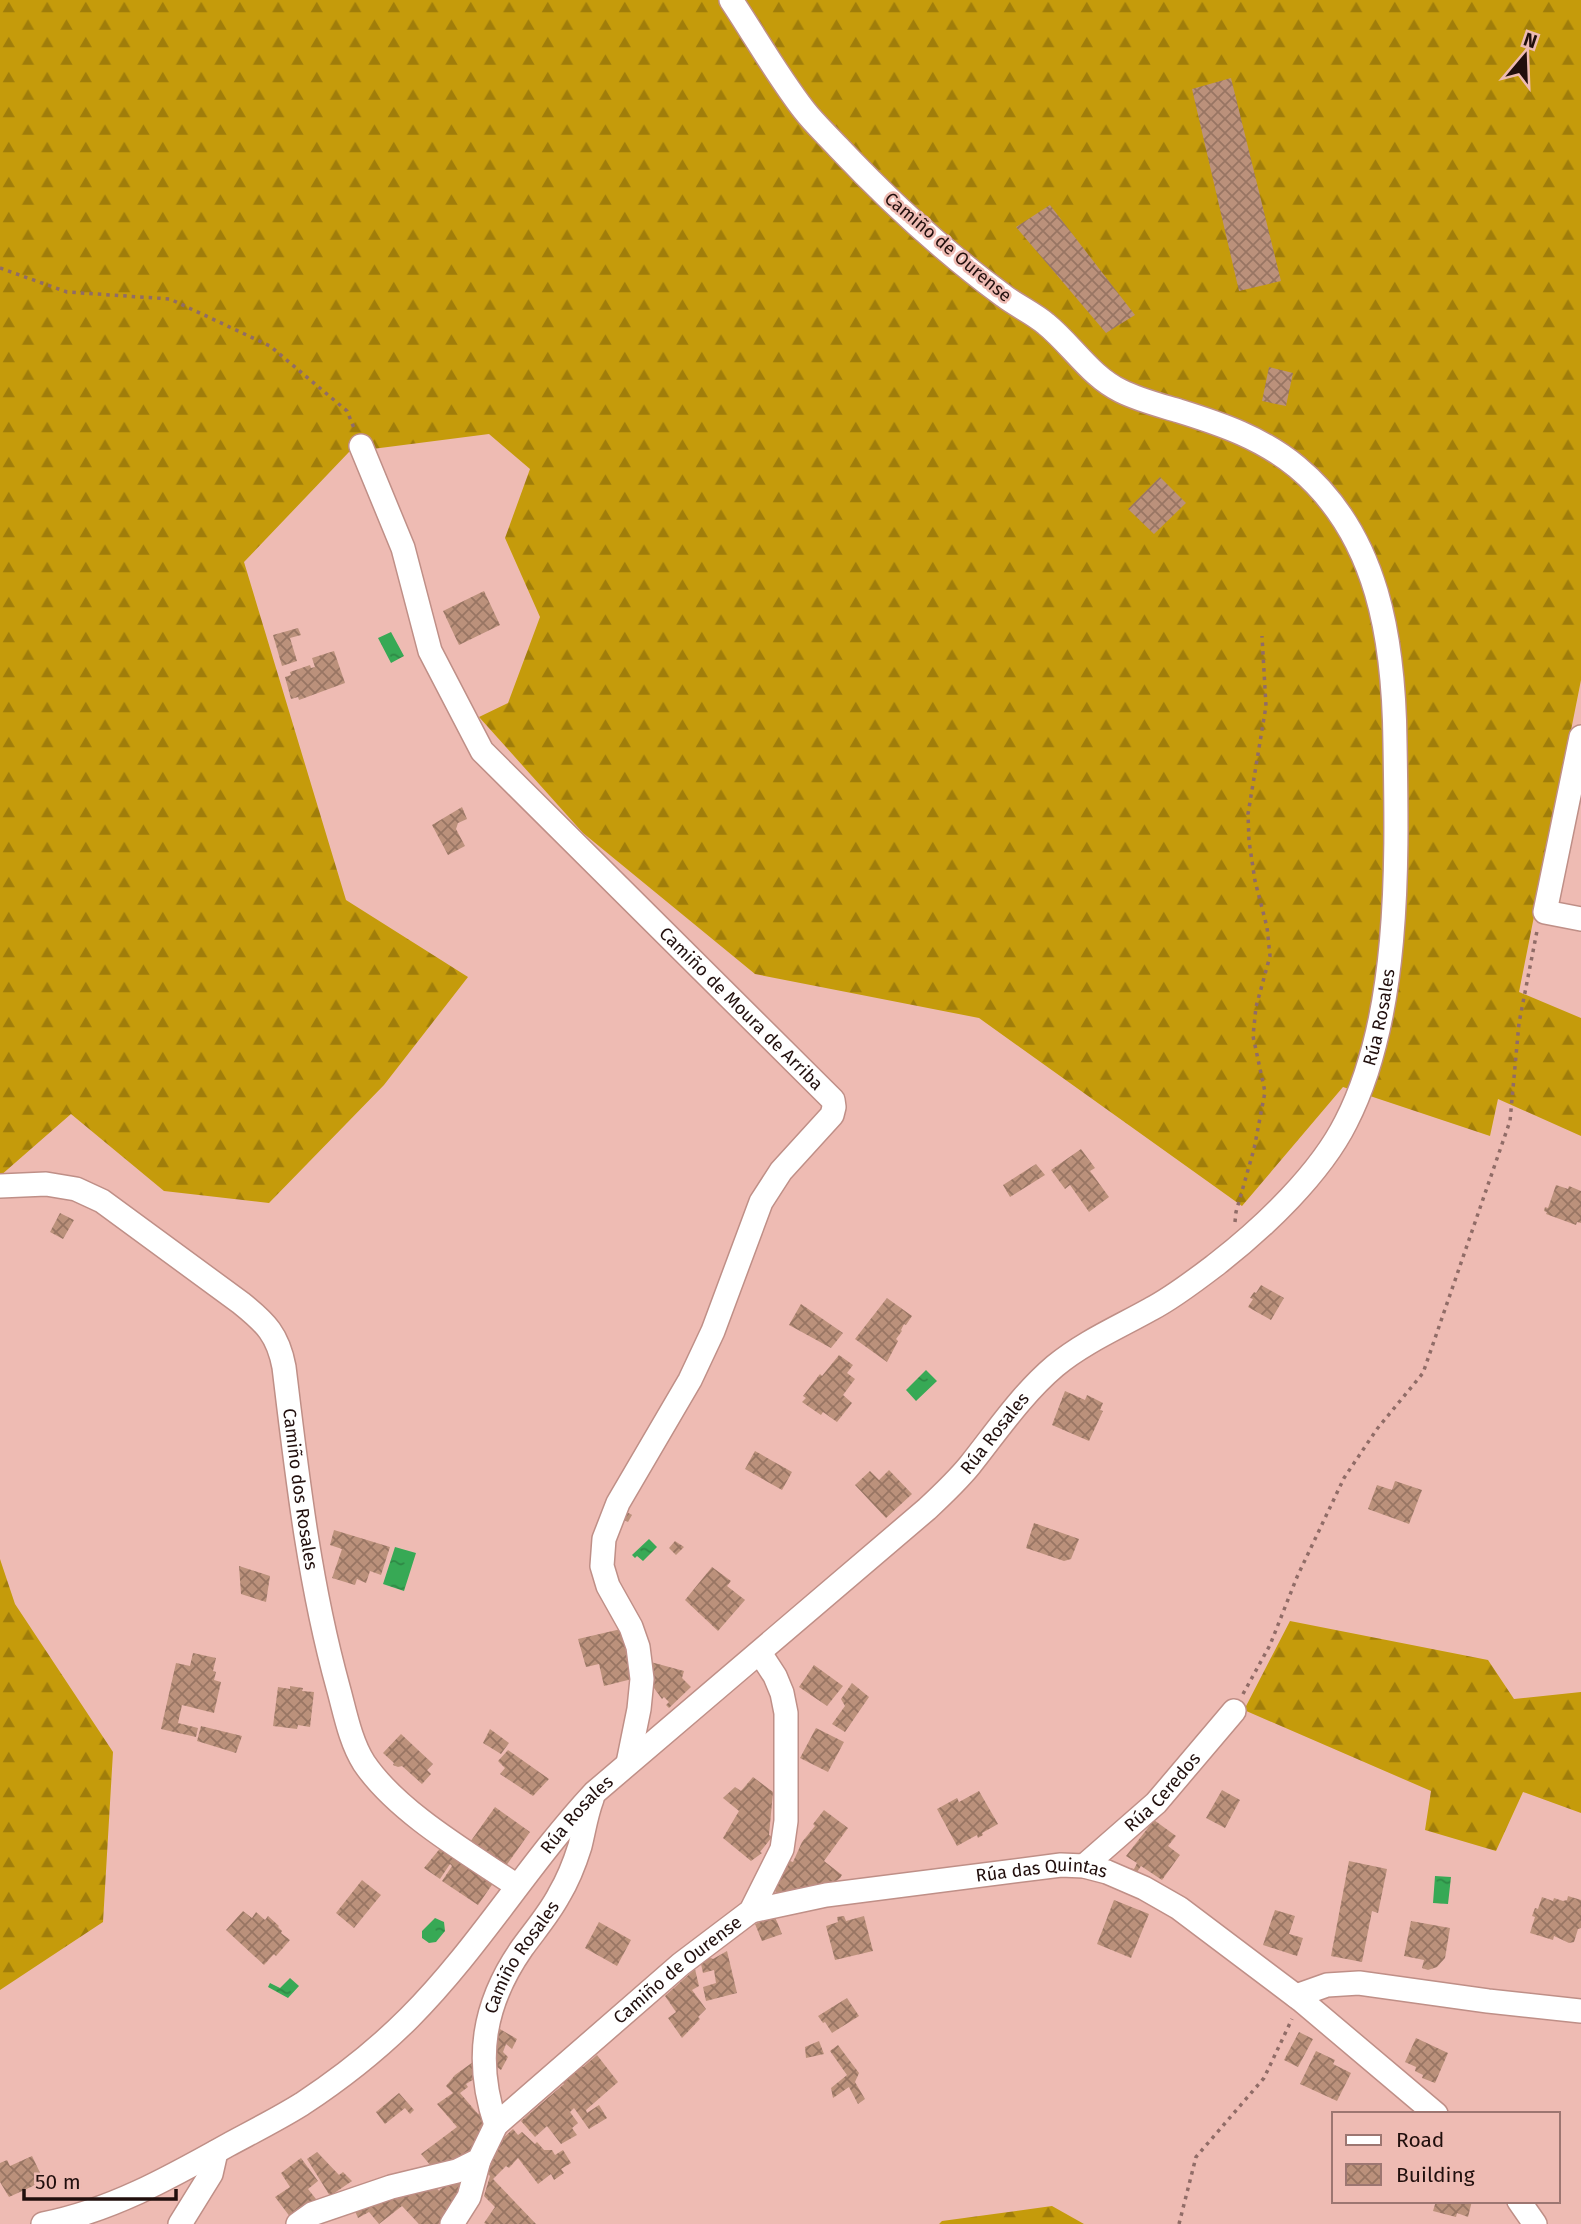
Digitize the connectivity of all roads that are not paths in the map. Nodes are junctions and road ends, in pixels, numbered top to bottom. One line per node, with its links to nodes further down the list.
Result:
1 (731, 0): 2 (street, Camiño de Ourense)
2 (1221, 424): 7 (street, Rúa Rosales)
3 (361, 446): 9 (street, Camiño de Moura de Arriba)
4 (1581, 737): 5 (street)
5 (1581, 919)
6 (0, 1186): 12 (street, Camiño dos Rosales)
7 (760, 1653): 9 (street, Rúa Rosales); 13 (street, Camiño de Ourense)
8 (1234, 1711): 11 (street, Rúa Ceredos)
9 (628, 1763): 10 (street, Rúa Rosales)
10 (594, 1793): 12 (street, Rúa Rosales); 17 (street, Camiño Rosales)
11 (1084, 1866): 13 (street, Rúa das Quintas); 14 (street, Rúa das Quintas)
12 (517, 1886): 18 (street, Rúa Rosales)
13 (751, 1910): 17 (street, Camiño de Ourense)
14 (1298, 1998): 15 (street); 16 (street, Rúa das Quintas)
15 (1581, 2011)
16 (1434, 2112)
17 (496, 2125): 19 (street)
18 (216, 2152): 21 (street, Rúa Rosales); 22 (street)
19 (479, 2160): 23 (street); 24 (street)
20 (1520, 2203): 25 (street)
21 (44, 2224)
22 (180, 2224)
23 (298, 2224)
24 (452, 2224)
25 (1535, 2224)

